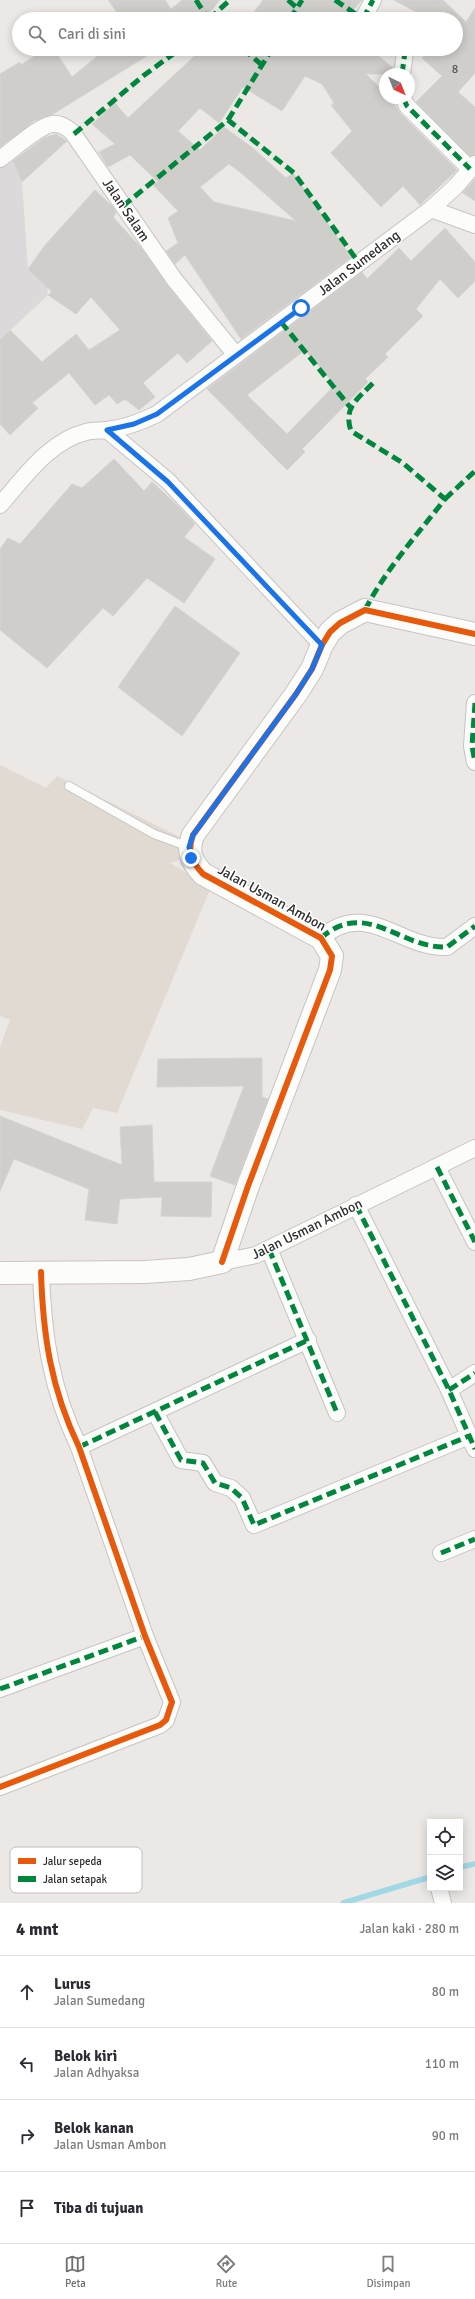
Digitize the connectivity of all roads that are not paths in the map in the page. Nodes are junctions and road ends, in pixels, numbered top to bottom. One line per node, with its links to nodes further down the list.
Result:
1 (373, 0): 2 (street)
2 (367, 12)
3 (404, 56): 4 (street)
4 (403, 68)
5 (406, 104): 7 (street)
6 (0, 159): 10 (street, Jalan Salam)
7 (473, 167): 8 (street, Jalan Sumedang)
8 (431, 209): 9 (street); 10 (street, Jalan Sumedang)
9 (475, 225)
10 (235, 354): 11 (street, Jalan Sumedang)
11 (107, 430): 12 (street, Jalan Sumedang); 14 (street)
12 (0, 505)
13 (475, 634): 14 (street)
14 (326, 639): 18 (street)
15 (475, 703): 16 (street)
16 (475, 762)
17 (69, 786): 18 (lane)
18 (189, 847): 20 (street, Jalan Usman Ambon)
19 (475, 926): 20 (street)
20 (321, 938): 26 (street, Jalan Usman Ambon)
21 (475, 1148): 22 (street, Jalan Usman Ambon)
22 (437, 1166): 23 (street, Jalan Usman Ambon); 24 (street)
23 (356, 1206): 25 (street, Jalan Usman Ambon); 31 (street)
24 (475, 1242)
25 (269, 1249): 26 (street, Jalan Usman Ambon); 29 (street)
26 (222, 1262): 27 (street, Jalan Usman Ambon)
27 (41, 1272): 28 (street, Jalan Usman Ambon); 35 (street)
28 (0, 1273)
29 (308, 1340): 32 (street); 33 (street)
30 (475, 1373): 31 (street)
31 (449, 1390): 34 (street)
32 (155, 1412): 34 (street); 35 (street)
33 (337, 1413)
34 (472, 1442)
35 (79, 1447): 38 (street)
36 (475, 1539): 37 (street)
37 (441, 1553)
38 (145, 1636): 39 (street); 40 (street)
39 (0, 1688)
40 (0, 1786)
41 (440, 1891): 42 (street)
42 (443, 1903)

